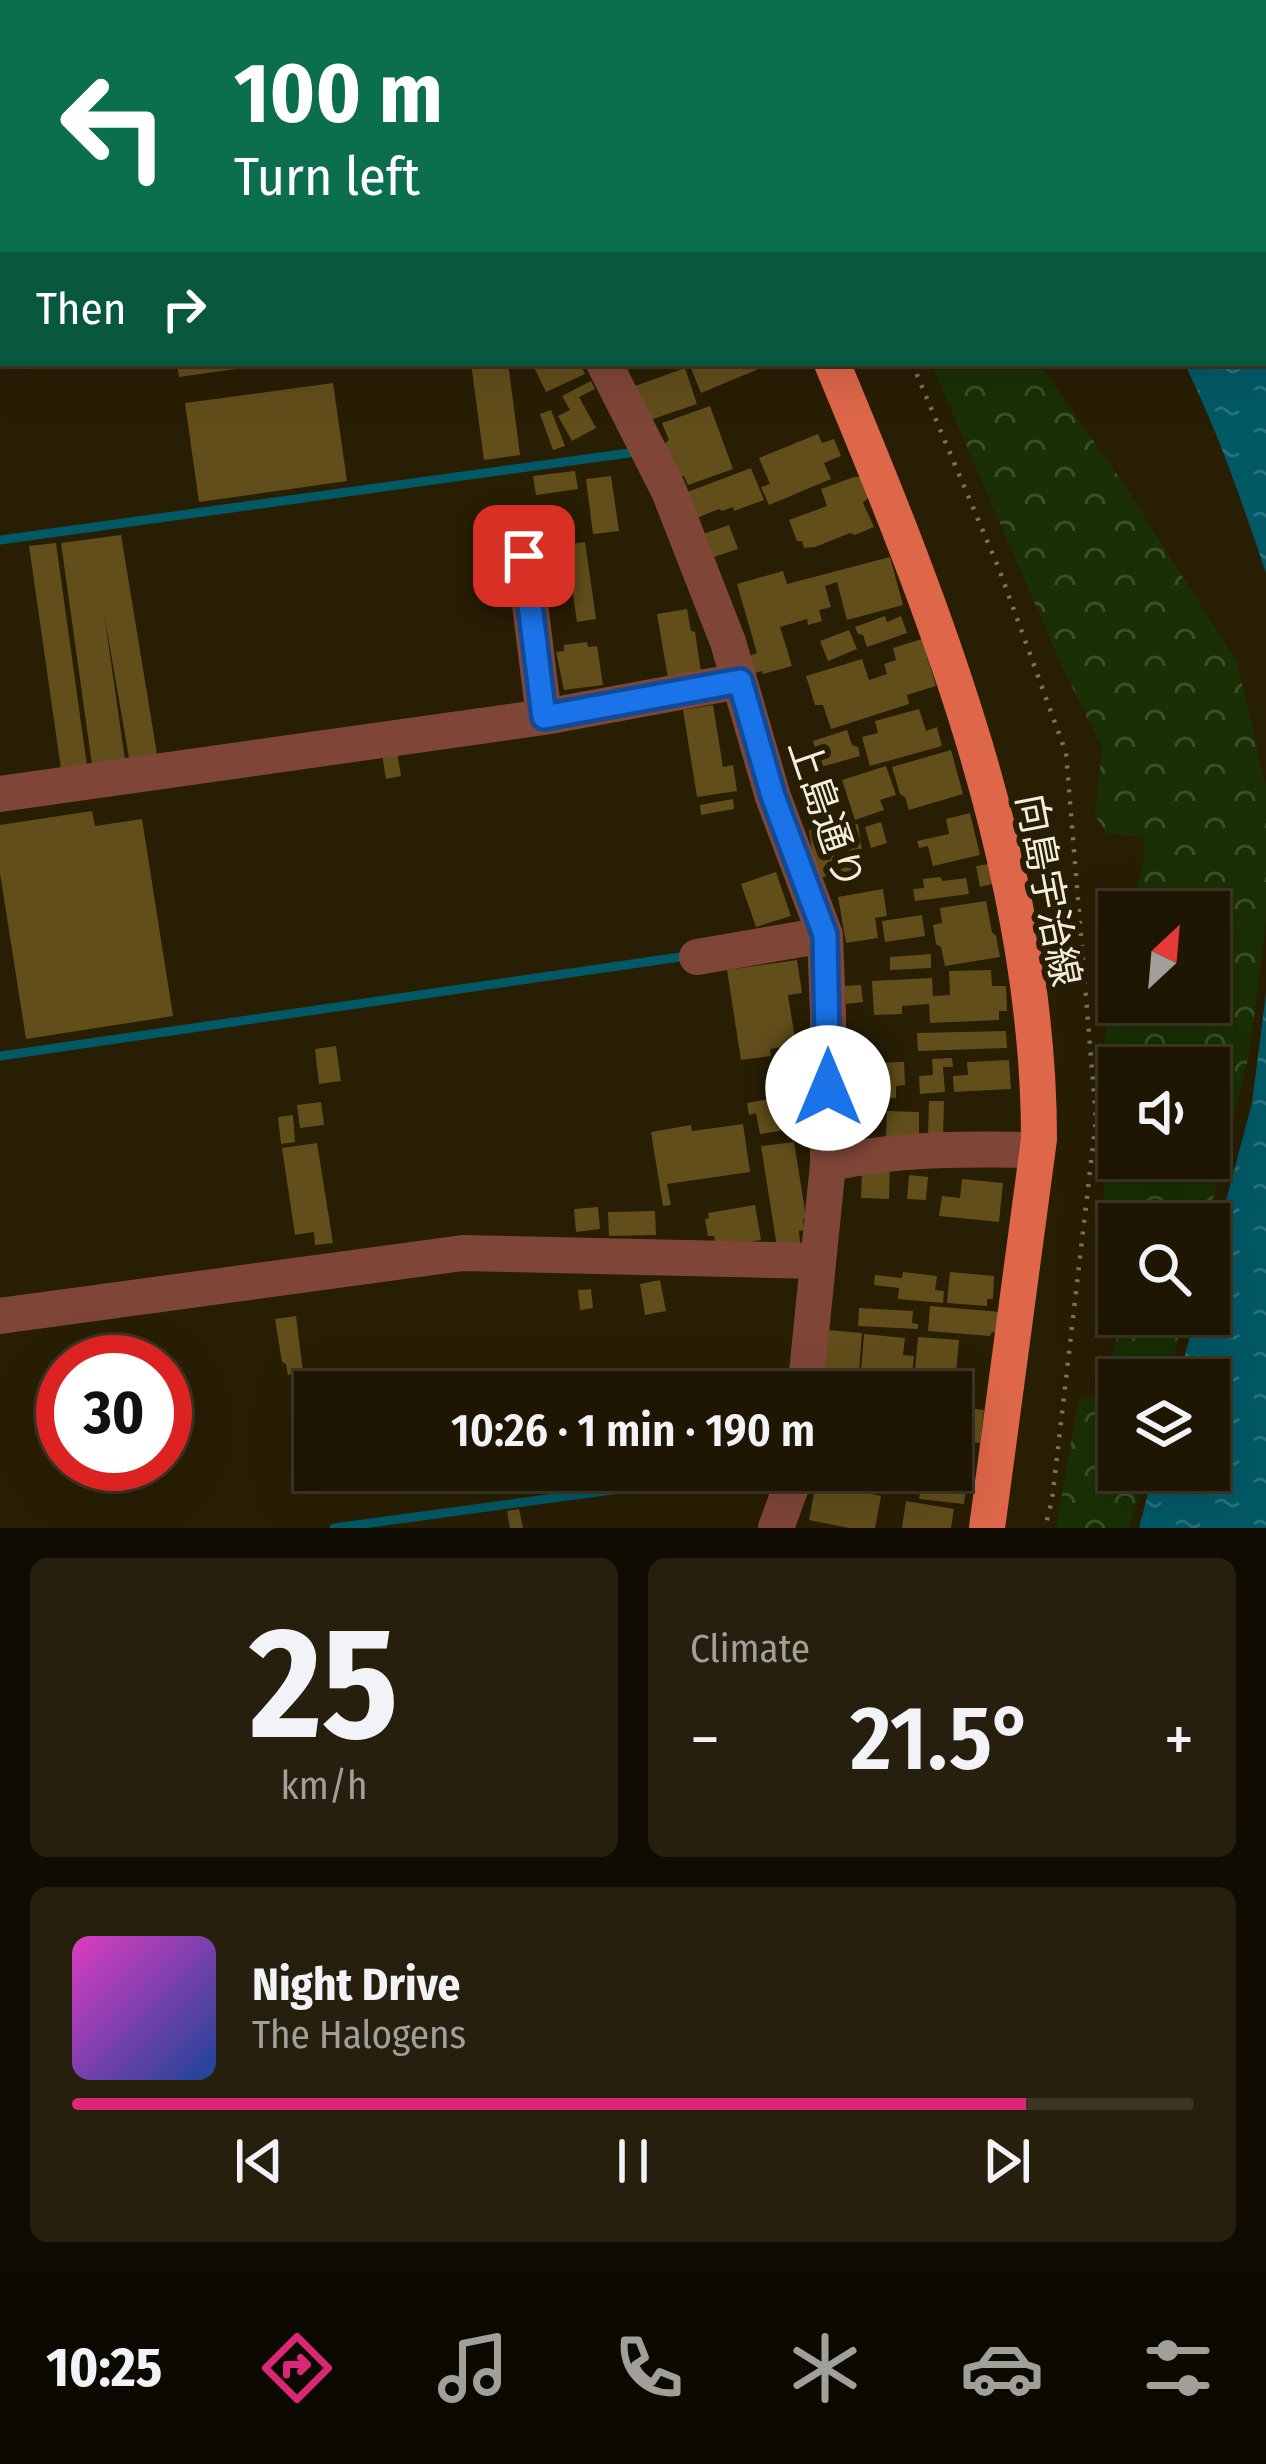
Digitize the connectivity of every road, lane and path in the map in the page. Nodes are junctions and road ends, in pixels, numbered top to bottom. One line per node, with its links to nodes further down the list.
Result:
1 (606, 366): 4 (street, 上島通り)
2 (833, 366): 9 (main road, 向島宇治線)
3 (524, 556): 5 (street)
4 (740, 681): 5 (street); 7 (street, 上島通り)
5 (544, 717): 6 (street)
6 (0, 794)
7 (825, 935): 8 (street); 10 (street, 上島通り)
8 (697, 957)
9 (1037, 1150): 10 (street); 16 (main road, 向島宇治線)
10 (827, 1164): 11 (street, 上島通り)
11 (818, 1262): 12 (street); 13 (street, 上島通り)
12 (0, 1316)
13 (807, 1371)
14 (789, 1491): 15 (street)
15 (776, 1528)
16 (988, 1528)

